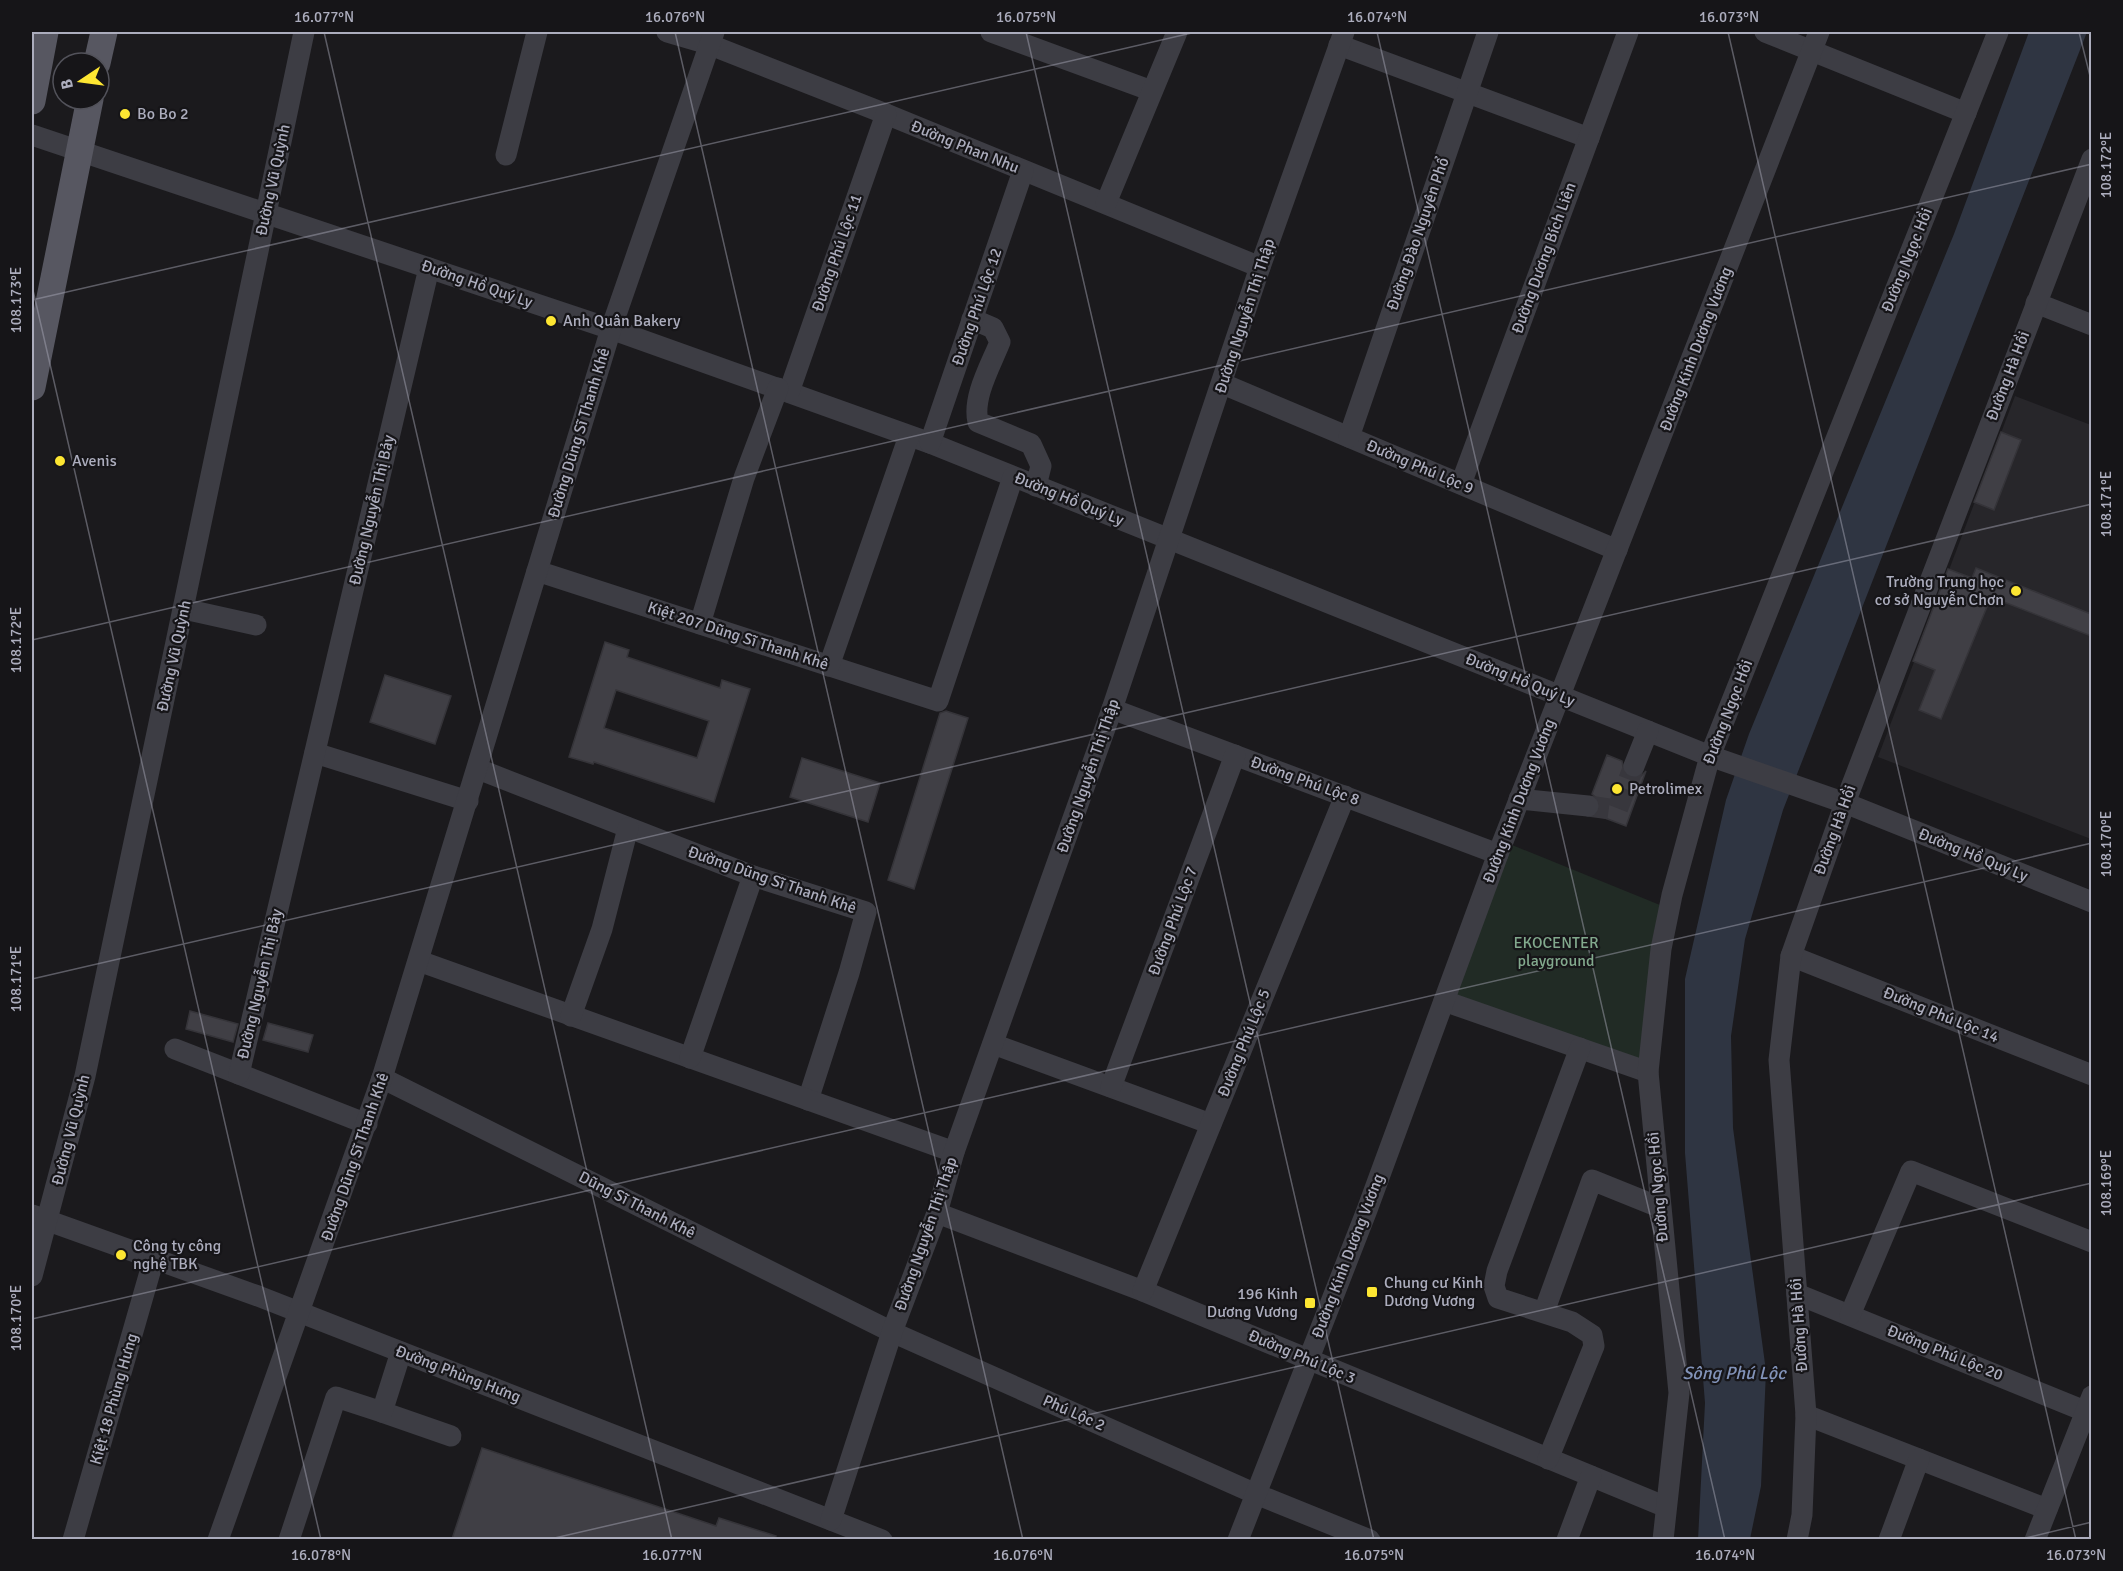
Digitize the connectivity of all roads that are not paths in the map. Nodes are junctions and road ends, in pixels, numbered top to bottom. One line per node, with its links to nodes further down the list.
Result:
1 (45, 32): 18 (main road)
2 (104, 32): 15 (main road)
3 (304, 32): 29 (street, Đường Vũ Quỳnh)
4 (537, 32): 25 (street)
5 (668, 32): 12 (street, Đường Phan Nhu)
6 (991, 32): 16 (street)
7 (1177, 32): 16 (street)
8 (1488, 32): 17 (street, Đường Đào Nguyên Phổ)
9 (1628, 32): 23 (street, Đường Dương Bích Liên)
10 (1764, 32): 14 (street)
11 (1998, 32): 20 (street, Đường Ngọc Hồi)
12 (711, 38): 21 (street, Đường Phan Nhu); 35 (street, Đường Dũng Sĩ Thanh Khê)
13 (1342, 38): 17 (street); 30 (street, Đường Nguyễn Thị Thập)
14 (1815, 41): 20 (street); 46 (street, Đường Kinh Dương Vương)
15 (100, 51)
16 (1152, 91): 28 (street)
17 (1467, 93): 23 (street); 40 (street, Đường Đào Nguyên Phổ)
18 (32, 101)
19 (88, 111): 24 (main road)
20 (1965, 113): 57 (street, Đường Ngọc Hồi)
21 (886, 114): 26 (street, Đường Phan Nhu); 38 (street, Đường Phú Lộc 11)
22 (32, 135): 24 (street, Đường Hồ Quý Ly)
23 (1588, 138): 43 (street, Đường Dương Bích Liên)
24 (80, 151): 29 (street, Đường Hồ Quý Ly); 37 (main road)
25 (506, 155)
26 (1023, 171): 28 (street, Đường Phan Nhu); 33 (street, Đường Phú Lộc 12)
27 (2089, 171): 32 (street, Đường Hà Hồi)
28 (1106, 203): 30 (street, Đường Phan Nhu)
29 (266, 213): 31 (street, Đường Hồ Quý Ly); 48 (street, Đường Vũ Quỳnh)
30 (1260, 267): 36 (street, Đường Nguyễn Thị Thập)
31 (429, 268): 35 (street, Đường Hồ Quý Ly); 55 (street, Đường Nguyễn Thị Bảy)
32 (2036, 303): 34 (street); 63 (street, Đường Hà Hồi)
33 (972, 320): 41 (street, Đường Phú Lộc 12); 44 (street)
34 (2091, 325)
35 (610, 329): 38 (street, Đường Hồ Quý Ly); 47 (street, Đường Dũng Sĩ Thanh Khê)
36 (1223, 384): 40 (street, Đường Phú Lộc 9); 45 (street, Đường Nguyễn Thị Thập)
37 (32, 387)
38 (783, 390): 39 (street, Đường Hồ Quý Ly); 49 (street, Đường Phú Lộc 11)
39 (909, 436): 41 (street, Đường Hồ Quý Ly); 51 (street)
40 (1348, 437): 43 (street, Đường Phú Lộc 9)
41 (930, 443): 42 (street, Đường Hồ Quý Ly)
42 (1013, 477): 44 (street, Đường Hồ Quý Ly); 51 (street, Kiệt 207 Dũng Sĩ Thanh Khê)
43 (1461, 484): 46 (street, Đường Phú Lộc 9)
44 (1036, 486): 45 (street, Đường Hồ Quý Ly)
45 (1170, 539): 52 (street, Đường Hồ Quý Ly); 53 (street, Đường Nguyễn Thị Thập)
46 (1617, 550): 52 (street, Đường Kinh Dương Vương)
47 (537, 571): 49 (street, Kiệt 207 Dũng Sĩ Thanh Khê); 59 (street, Đường Dũng Sĩ Thanh Khê)
48 (184, 609): 50 (street); 88 (street, Đường Vũ Quỳnh)
49 (700, 624): 51 (street, Kiệt 207 Dũng Sĩ Thanh Khê)
50 (256, 625)
51 (829, 666)
52 (1560, 696): 54 (street, Đường Hồ Quý Ly); 61 (street, Đường Kinh Dương Vương)
53 (1112, 709): 56 (street, Đường Phú Lộc 8); 73 (street, Đường Nguyễn Thị Thập)
54 (1647, 731): 57 (street, Đường Hồ Quý Ly); 58 (street)
55 (315, 753): 62 (street); 78 (street, Đường Nguyễn Thị Bảy)
56 (1235, 754): 60 (street, Đường Phú Lộc 8); 81 (street, Đường Phú Lộc 7)
57 (1719, 759): 63 (street, Đường Hồ Quý Ly); 77 (street, Đường Ngọc Hồi)
58 (1634, 766)
59 (478, 769): 62 (street, Đường Dũng Sĩ Thanh Khê); 65 (street, Đường Dũng Sĩ Thanh Khê)
60 (1345, 796): 66 (street, Đường Phú Lộc 8); 84 (street, Đường Phú Lộc 5)
61 (1519, 799): 64 (street); 66 (street, Đường Kinh Dương Vương)
62 (468, 801): 70 (street, Đường Dũng Sĩ Thanh Khê)
63 (1845, 804): 68 (street, Đường Hồ Quý Ly); 69 (street, Đường Hà Hồi)
64 (1588, 806)
65 (628, 828): 67 (street, Đường Dũng Sĩ Thanh Khê); 72 (street)
66 (1498, 854): 71 (street, Đường Kinh Dương Vương)
67 (753, 876): 76 (street); 82 (street, Đường Dũng Sĩ Thanh Khê)
68 (2091, 902)
69 (1791, 956): 79 (street, Đường Phú Lộc 14); 93 (street, Đường Hà Hồi)
70 (419, 962): 72 (street); 80 (street, Đường Dũng Sĩ Thanh Khê)
71 (1444, 1001): 74 (street); 99 (street, Đường Kinh Dương Vương)
72 (571, 1016): 76 (street)
73 (993, 1044): 81 (street); 85 (street, Đường Nguyễn Thị Thập)
74 (1580, 1048): 77 (street); 94 (street)
75 (175, 1050): 78 (street, Đường Nguyễn Thị Bảy)
76 (690, 1058): 82 (street)
77 (1648, 1072): 86 (street, Đường Ngọc Hồi)
78 (239, 1074): 83 (street, Đường Nguyễn Thị Bảy)
79 (2091, 1075)
80 (382, 1078): 83 (street, Đường Dũng Sĩ Thanh Khê); 97 (street, Dũng Sĩ Thanh Khê)
81 (1111, 1087): 84 (street)
82 (808, 1100): 85 (street)
83 (367, 1124): 95 (street, Đường Dũng Sĩ Thanh Khê)
84 (1211, 1124): 92 (street, Đường Phú Lộc 5)
85 (954, 1152): 87 (street, Đường Nguyễn Thị Thập)
86 (1659, 1207): 94 (street); 108 (street, Đường Ngọc Hồi)
87 (937, 1213): 92 (street, Đường Phú Lộc 3); 97 (street, Đường Nguyễn Thị Thập)
88 (39, 1218): 90 (street, Đường Phùng Hưng); 91 (street, Đường Vũ Quỳnh)
89 (2091, 1242): 96 (street)
90 (154, 1258): 95 (street, Đường Phùng Hưng); 111 (street, Kiệt 18 Phùng Hưng)
91 (32, 1276)
92 (1143, 1291): 99 (street, Đường Phú Lộc 3)
93 (1797, 1294): 96 (street, Đường Phú Lộc 20); 102 (street, Đường Hà Hồi)
94 (1544, 1312): 104 (street)
95 (300, 1313): 98 (street, Đường Phùng Hưng); 112 (street, Đường Dũng Sĩ Thanh Khê)
96 (1850, 1315): 100 (street, Đường Phú Lộc 20)
97 (892, 1332): 107 (street, Phú Lộc 2); 110 (street, Đường Nguyễn Thị Thập)
98 (401, 1352): 101 (street); 110 (street, Đường Phùng Hưng)
99 (1308, 1360): 104 (street, Đường Phú Lộc 3); 107 (street, Đường Kinh Dương Vương)
100 (2089, 1407): 109 (street)
101 (382, 1412): 103 (street); 113 (street)
102 (1806, 1415): 105 (street); 119 (street, Đường Hà Hồi)
103 (451, 1437)
104 (1548, 1459): 106 (street, Đường Phú Lộc 3)
105 (1919, 1459): 109 (street); 120 (street)
106 (1591, 1476): 108 (street, Đường Phú Lộc 3); 117 (street)
107 (1256, 1494): 115 (street, Đường Kinh Dương Vương); 116 (street, Phú Lộc 2)
108 (1666, 1507): 118 (street, Đường Ngọc Hồi)
109 (2047, 1509): 121 (street)
110 (840, 1528): 114 (street, Đường Phùng Hưng)
111 (73, 1539)
112 (218, 1539)
113 (289, 1539)
114 (882, 1539)
115 (1238, 1539)
116 (1370, 1539)
117 (1568, 1539)
118 (1663, 1539)
119 (1797, 1539)
120 (1889, 1539)
121 (2035, 1539)

